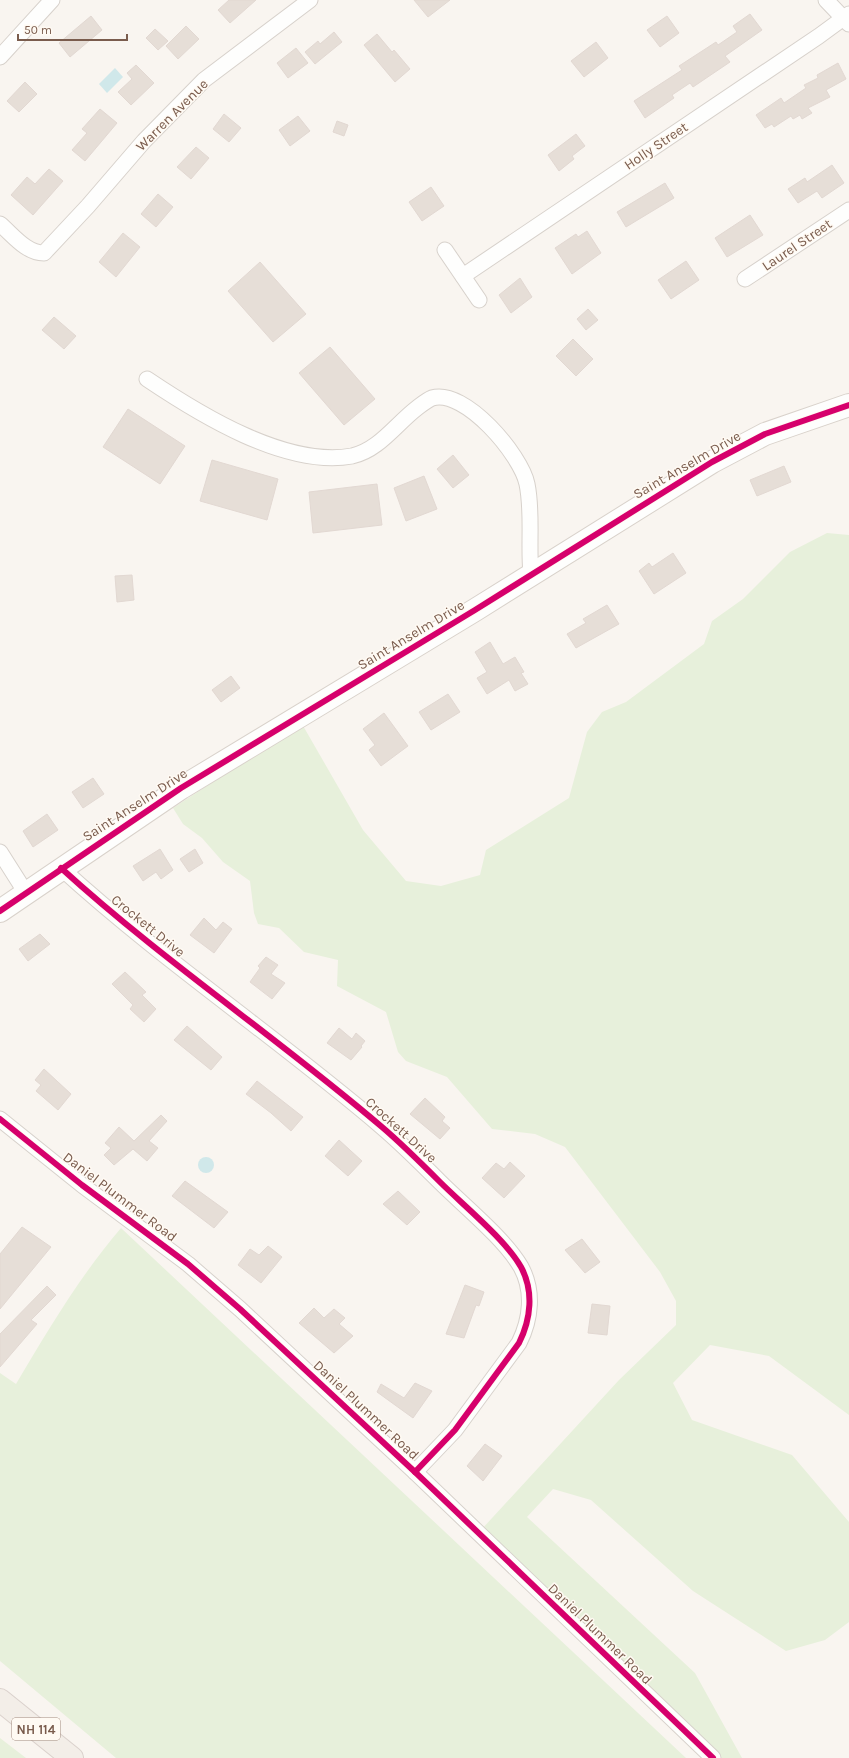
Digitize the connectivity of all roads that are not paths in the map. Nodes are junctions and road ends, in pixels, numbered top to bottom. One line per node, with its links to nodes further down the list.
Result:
1 (52, 0): 5 (street)
2 (310, 0): 7 (street, Warren Avenue)
3 (826, 0): 4 (street)
4 (847, 19): 9 (street, Holly Street)
5 (0, 57)
6 (849, 210): 10 (street, Laurel Street)
7 (0, 224)
8 (445, 250): 9 (street)
9 (463, 276): 11 (street)
10 (745, 279)
11 (479, 300)
12 (147, 379): 14 (street)
13 (849, 404): 14 (street, Saint Anselm Drive)
14 (531, 574): 16 (street, Saint Anselm Drive)
15 (0, 852): 17 (street)
16 (61, 868): 17 (street, Saint Anselm Drive); 20 (street, Crockett Drive)
17 (26, 893): 18 (street, Saint Anselm Drive)
18 (0, 911)
19 (0, 1120): 20 (street, Daniel Plummer Road)
20 (415, 1472): 23 (street, Daniel Plummer Road)
21 (0, 1700): 22 (main road, NH 114)
22 (72, 1758)
23 (713, 1758)

